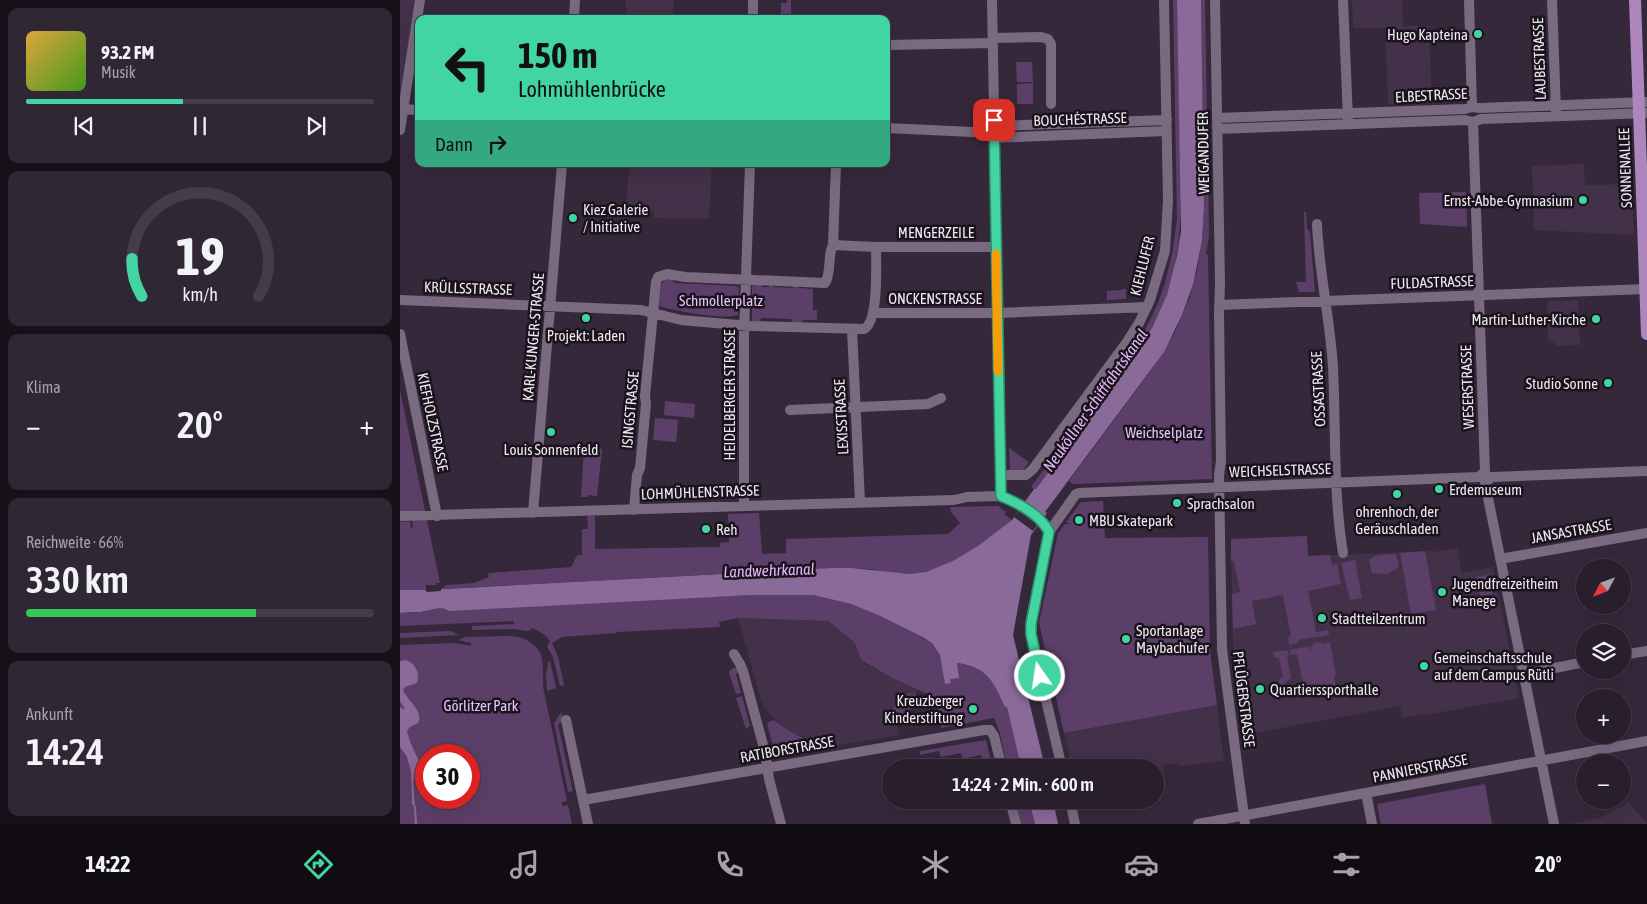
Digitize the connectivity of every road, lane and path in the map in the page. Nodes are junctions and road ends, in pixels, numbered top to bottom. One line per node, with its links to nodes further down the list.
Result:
1 (420, 0): 11 (street)
2 (575, 0): 12 (street)
3 (753, 0): 13 (street)
4 (992, 0): 15 (street)
5 (1164, 0): 27 (street, KIEHLUFER)
6 (1215, 0): 24 (street, WEIGANDUFER)
7 (1343, 0): 25 (street)
8 (1469, 0): 19 (street)
9 (1552, 0): 18 (street, LAUBESTRASSE)
10 (1635, 0): 20 (main road, SONNENALLEE)
11 (418, 15)
12 (574, 15)
13 (754, 15)
14 (415, 30): 21 (street)
15 (993, 40): 16 (street); 17 (street); 31 (street)
16 (890, 45)
17 (1052, 104)
18 (1555, 106): 19 (street, ELBESTRASSE); 20 (street, ELBESTRASSE); 23 (street, LAUBESTRASSE)
19 (1472, 107): 25 (street, ELBESTRASSE)
20 (1643, 108): 23 (street, ELBESTRASSE); 40 (main road, SONNENALLEE)
21 (402, 109): 22 (street); 29 (street)
22 (415, 110)
23 (1556, 116): 26 (street, ELBESTRASSE)
24 (1217, 118): 25 (street, ELBESTRASSE); 30 (street, WEIGANDUFER)
25 (1348, 119): 26 (street, ELBESTRASSE); 30 (street, ELBESTRASSE)
26 (1473, 122): 41 (street, WESERSTRASSE)
27 (1167, 125): 31 (street, BOUCHÉSTRASSE); 46 (street, KIEHLUFER)
28 (890, 128): 31 (street, BOUCHÉSTRASSE)
29 (400, 130)
30 (1217, 130): 44 (street, WEIGANDUFER)
31 (994, 132): 38 (street)
32 (562, 167): 45 (street, KARL-KUNGER-STRASSE)
33 (750, 167): 39 (street, HEIDELBERGER STRASSE)
34 (836, 167): 36 (street)
35 (1317, 224): 43 (street, OSSASTRASSE)
36 (833, 244): 37 (street); 39 (street)
37 (876, 247): 38 (street, MENGERZEILE); 48 (street)
38 (996, 247): 49 (street)
39 (746, 279): 47 (street); 50 (street, HEIDELBERGER STRASSE)
40 (1646, 289): 41 (street, FULDASTRASSE); 53 (main road, SONNENALLEE)
41 (1479, 295): 43 (street, FULDASTRASSE); 57 (street, WESERSTRASSE)
42 (400, 300): 45 (street, KRÜLLSSTRASSE)
43 (1325, 301): 44 (street, FULDASTRASSE); 60 (street, OSSASTRASSE)
44 (1219, 305): 61 (street)
45 (551, 307): 47 (street, KRÜLLSSTRASSE); 66 (street, KARL-KUNGER-STRASSE)
46 (1147, 307): 49 (street, ONCKENSTRASSE); 59 (street, KIEHLUFER)
47 (654, 312): 50 (street); 65 (street, ISINGSTRASSE)
48 (874, 313): 49 (street, ONCKENSTRASSE); 51 (street)
49 (997, 313): 59 (street)
50 (744, 325): 51 (street); 64 (street, HEIDELBERGER STRASSE)
51 (852, 329): 55 (street, LEXISSTRASSE)
52 (400, 334): 68 (street, KIEFHOLZSTRASSE)
53 (1647, 334)
54 (941, 398): 55 (street)
55 (856, 408): 56 (street); 63 (street, LEXISSTRASSE)
56 (790, 410)
57 (1485, 471): 60 (street, WEICHSELSTRASSE)
58 (1647, 471): 72 (street)
59 (1000, 475): 62 (street)
60 (1337, 483): 61 (street, WEICHSELSTRASSE); 71 (street, OSSASTRASSE)
61 (1220, 488): 69 (street, WEICHSELSTRASSE); 88 (street, PFLÜGERSTRASSE)
62 (1004, 498): 63 (street, LOHMÜHLENSTRASSE); 69 (street)
63 (860, 502): 64 (street, LOHMÜHLENSTRASSE)
64 (744, 506): 65 (street, LOHMÜHLENSTRASSE)
65 (634, 510): 66 (street, LOHMÜHLENSTRASSE)
66 (533, 513): 68 (street, LOHMÜHLENSTRASSE)
67 (400, 516): 68 (street, LOHMÜHLENSTRASSE)
68 (437, 516)
69 (1049, 532): 81 (street)
70 (1647, 533): 72 (street, JANSASTRASSE)
71 (1343, 553)
72 (1500, 559): 77 (street)
73 (1647, 651): 75 (street)
74 (734, 654): 83 (street)
75 (1631, 654)
76 (1576, 664): 77 (street)
77 (1524, 674): 82 (street)
78 (566, 720): 85 (street)
79 (1647, 741): 82 (street, PANNIERSTRASSE)
80 (1000, 759): 83 (street, RATIBORSTRASSE)
81 (1060, 759)
82 (1541, 761): 84 (street, PANNIERSTRASSE); 95 (street)
83 (767, 767): 85 (street, RATIBORSTRASSE); 90 (street)
84 (1366, 794): 88 (street, PANNIERSTRASSE); 94 (street)
85 (583, 800): 89 (street)
86 (1012, 809): 91 (street)
87 (1072, 809): 92 (street)
88 (1244, 820): 93 (street, PANNIERSTRASSE)
89 (588, 824)
90 (781, 824)
91 (1016, 824)
92 (1075, 824)
93 (1198, 824)
94 (1372, 824)
95 (1554, 824)

